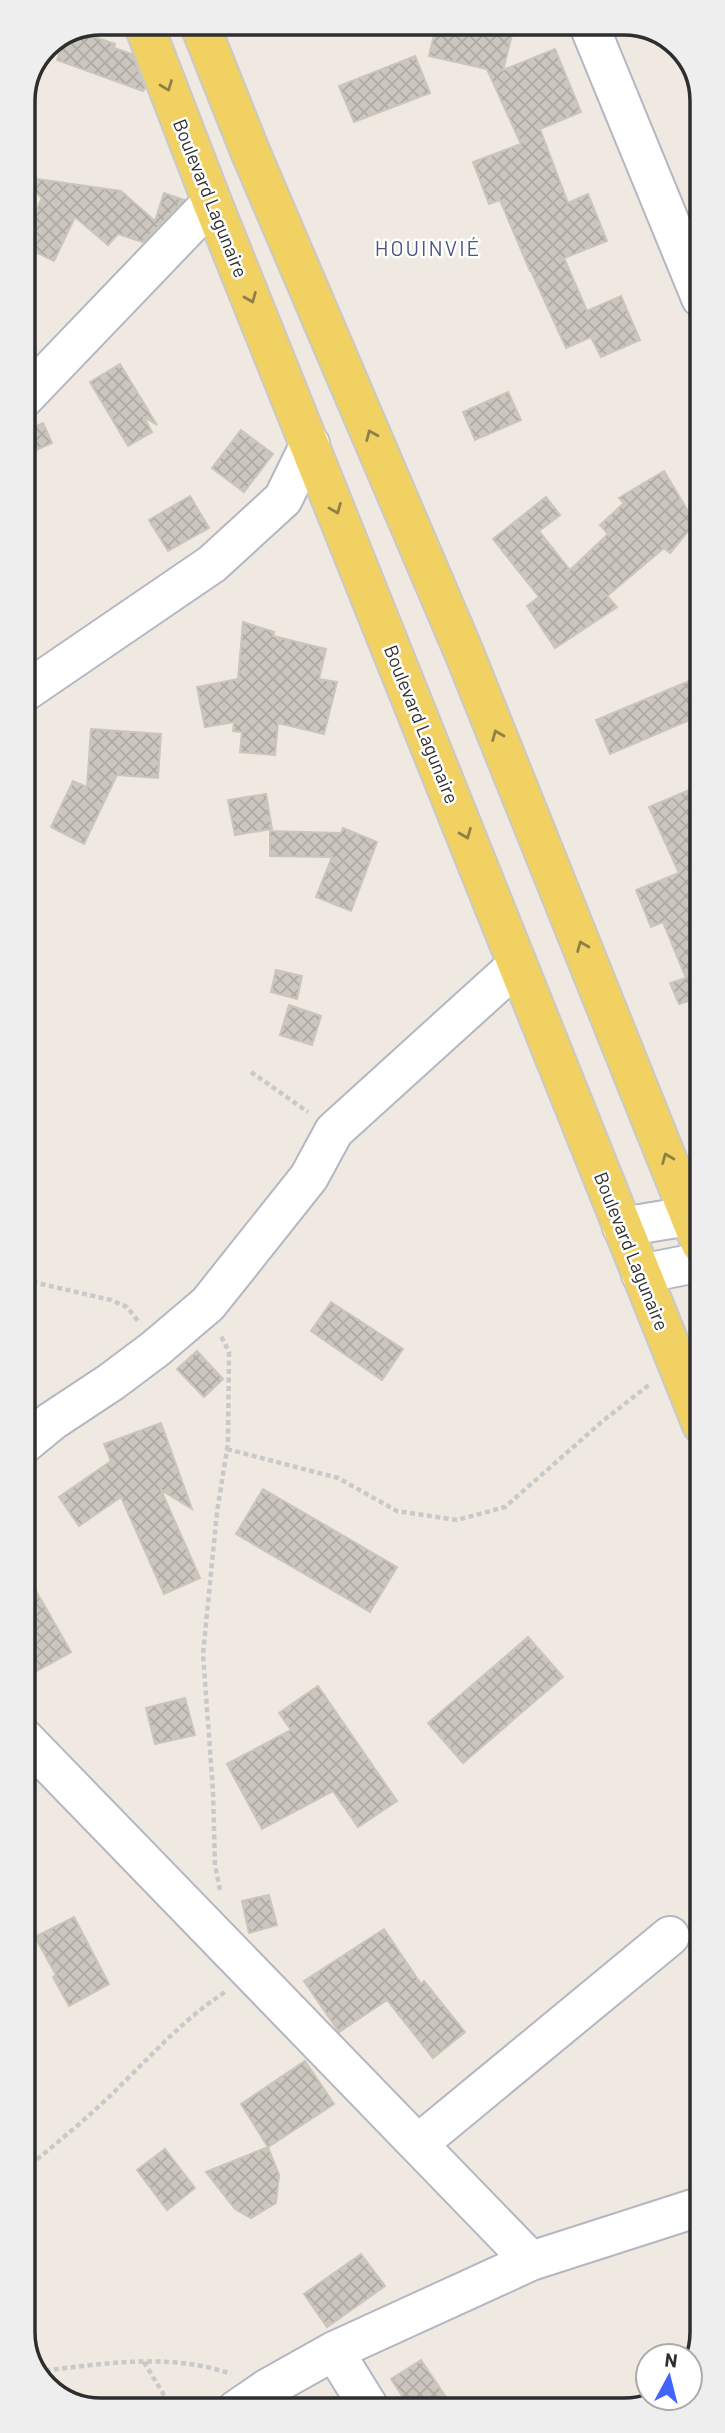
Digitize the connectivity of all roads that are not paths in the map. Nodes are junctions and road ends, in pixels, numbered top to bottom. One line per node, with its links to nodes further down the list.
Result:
1 (148, 35): 4 (main road, Boulevard Lagunaire, one-way to 4)
2 (204, 35): 10 (main road, one-way to 2)
3 (594, 35): 5 (street)
4 (212, 202): 6 (street); 7 (main road, Boulevard Lagunaire, one-way to 7)
5 (690, 243)
6 (35, 386)
7 (310, 444): 8 (street); 9 (main road, Boulevard Lagunaire, one-way to 9)
8 (35, 685)
9 (517, 965): 12 (main road, Boulevard Lagunaire); 16 (street)
10 (690, 1205)
11 (690, 1225): 12 (street)
12 (622, 1227): 14 (main road, Boulevard Lagunaire)
13 (690, 1264): 14 (street)
14 (641, 1274): 15 (main road, Boulevard Lagunaire)
15 (690, 1396)
16 (35, 1435)
17 (35, 1749): 19 (street)
18 (670, 1936): 19 (street)
19 (418, 2144): 21 (street)
20 (690, 2210): 21 (street)
21 (531, 2261): 22 (street)
22 (334, 2351): 23 (street); 24 (street)
23 (253, 2398)
24 (363, 2398)

